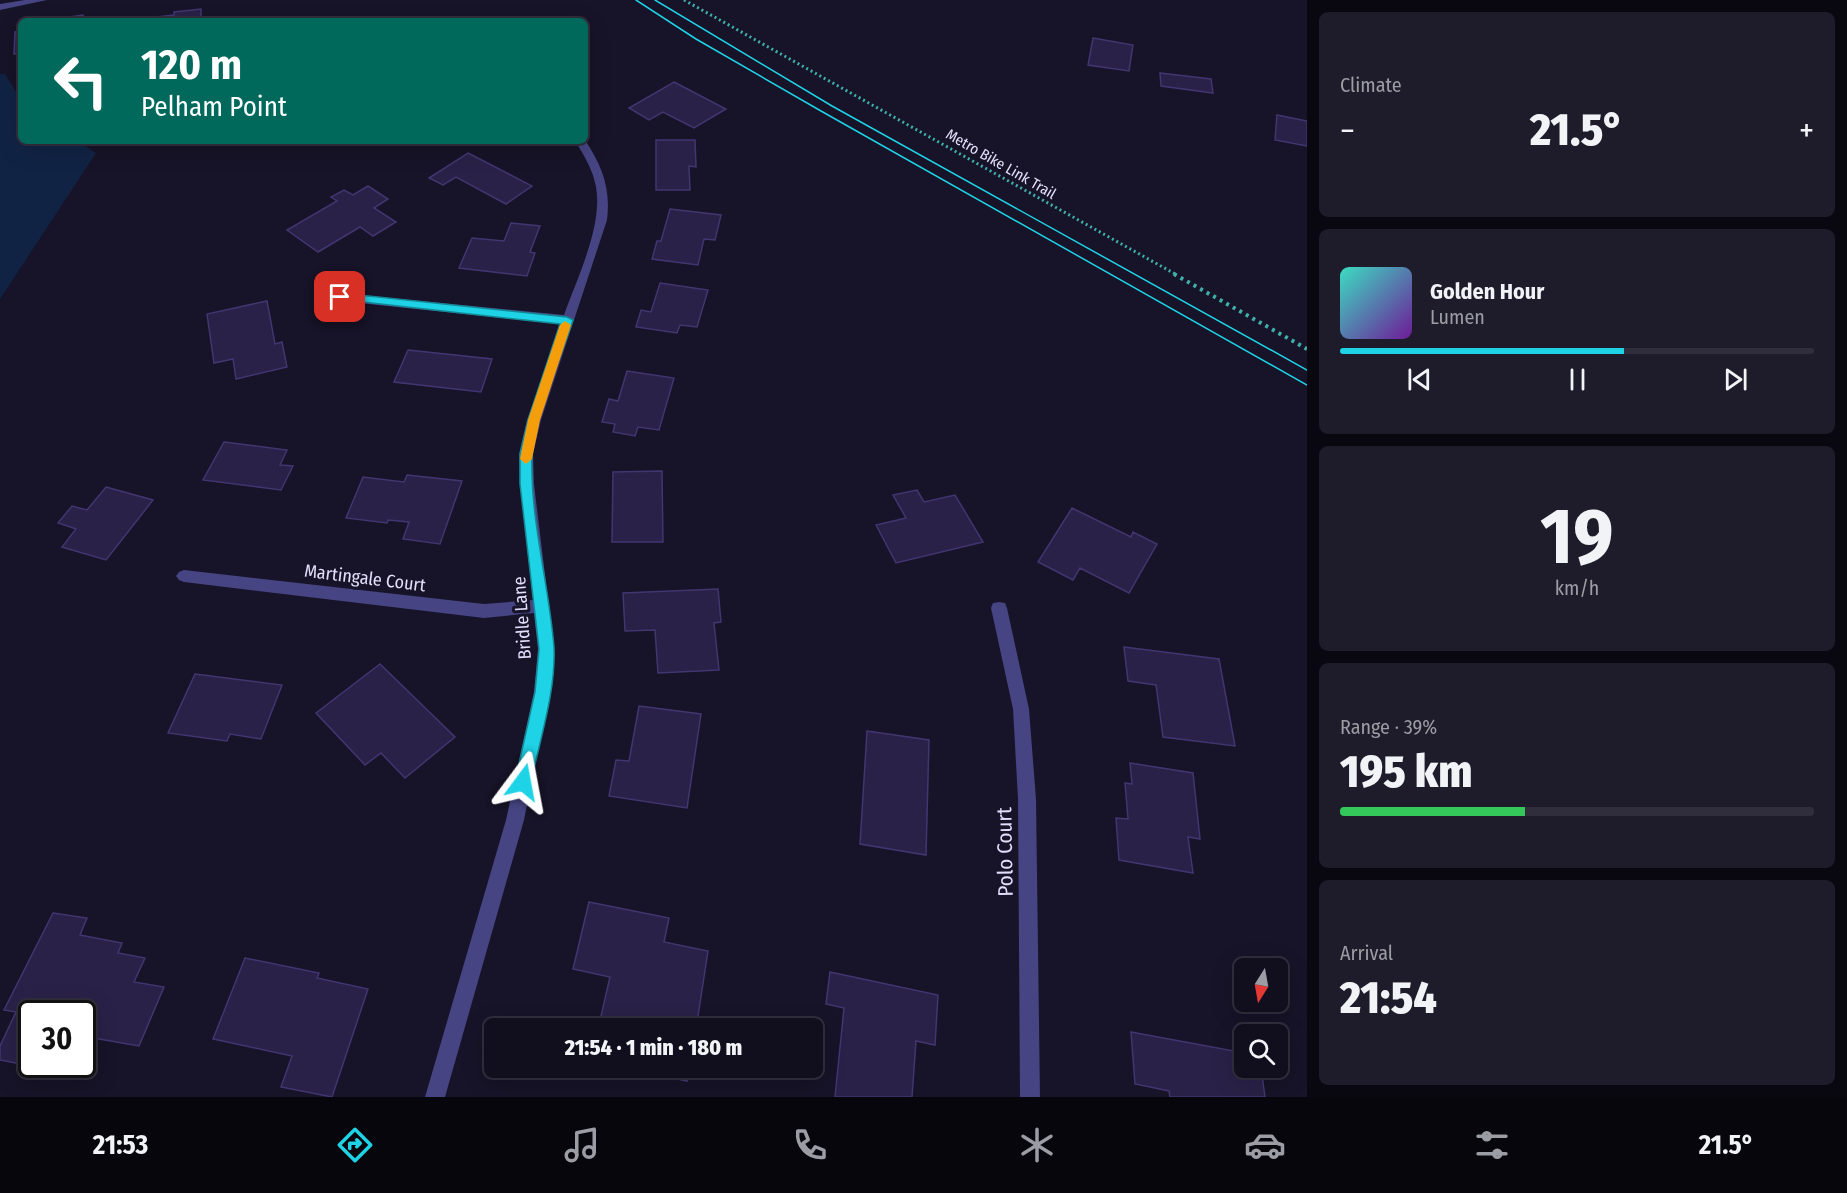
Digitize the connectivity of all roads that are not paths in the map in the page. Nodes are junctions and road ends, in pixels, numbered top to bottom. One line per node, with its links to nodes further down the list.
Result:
1 (42, 0): 2 (street)
2 (0, 7)
3 (582, 144): 5 (street, Bridle Lane)
4 (340, 297): 5 (street)
5 (567, 320): 7 (street, Bridle Lane)
6 (184, 576): 7 (street, Martingale Court)
7 (542, 606): 9 (street, Bridle Lane)
8 (999, 608): 10 (street, Polo Court)
9 (435, 1097)
10 (1030, 1097)

